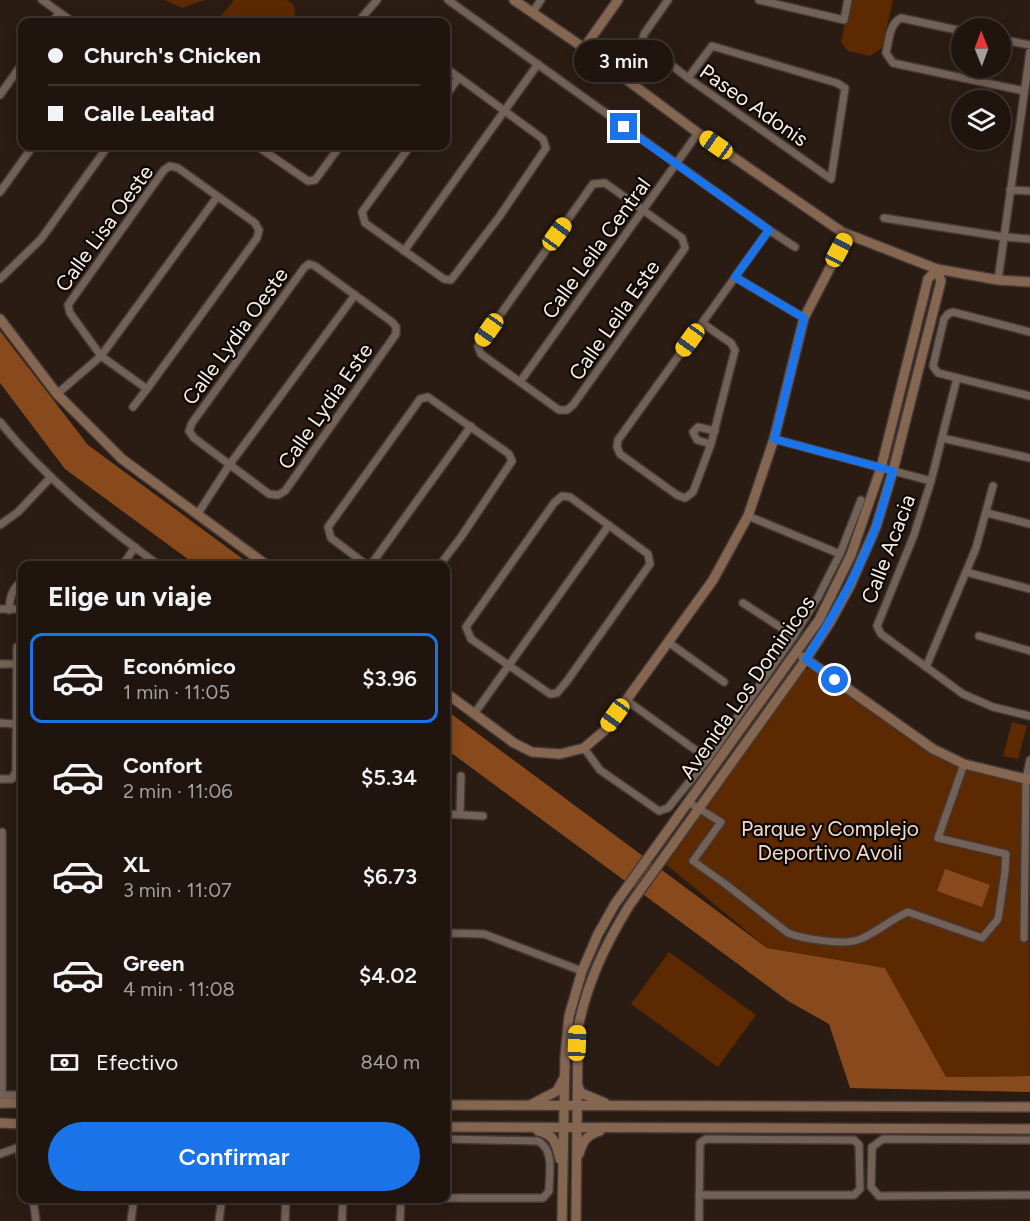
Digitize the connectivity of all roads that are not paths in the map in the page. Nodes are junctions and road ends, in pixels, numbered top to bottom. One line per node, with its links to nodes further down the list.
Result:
1 (42, 0): 12 (street)
2 (377, 0): 16 (street)
3 (448, 0): 22 (street)
4 (514, 0): 13 (street)
5 (541, 0): 13 (street)
6 (618, 0): 20 (street)
7 (668, 0): 27 (street, Paseo Adonis)
8 (759, 0): 11 (street)
9 (801, 0): 11 (street)
10 (848, 0): 11 (street)
11 (799, 10)
12 (59, 12): 14 (street); 15 (street)
13 (532, 13): 20 (street)
14 (55, 18)
15 (67, 18)
16 (361, 18)
17 (951, 29): 25 (street)
18 (1011, 41): 19 (street)
19 (1030, 45)
20 (584, 48): 33 (street)
21 (1030, 52): 30 (street)
22 (538, 64): 32 (street); 39 (street)
23 (18, 70): 31 (street)
24 (450, 72): 26 (street)
25 (951, 75)
26 (458, 78): 29 (street); 32 (street)
27 (688, 78): 27 (street, Paseo Adonis)
28 (963, 78): 30 (street)
29 (450, 90)
30 (1024, 91): 40 (street)
31 (0, 95)
32 (505, 111): 51 (street); 51 (street)
33 (698, 133): 39 (street, Calle Leila Central); 47 (street)
34 (30, 150): 42 (street)
35 (105, 150): 54 (street)
36 (269, 150): 37 (street)
37 (337, 150)
38 (407, 150): 51 (street)
39 (676, 164): 44 (street, Calle Leila Central); 46 (street)
40 (1010, 190): 41 (street); 48 (street)
41 (1030, 191)
42 (0, 192)
43 (217, 197): 62 (street); 62 (street, Calle Lisa Oeste); 65 (street)
44 (643, 211): 64 (street, Calle Leila Central); 64 (street); 64 (street, Calle Leila Este)
45 (884, 218): 48 (street)
46 (769, 230): 50 (street); 53 (street)
47 (847, 235): 52 (street); 58 (street)
48 (1004, 237): 49 (street); 55 (street)
49 (1030, 239)
50 (795, 247)
51 (404, 252)
52 (938, 269): 55 (street); 77 (street, Avenida Los Dominicos); 78 (street, Avenida Los Dominicos)
53 (735, 277): 58 (street); 60 (street)
54 (0, 279)
55 (998, 280): 56 (street)
56 (1030, 282)
57 (355, 295): 76 (street); 76 (street, Calle Lydia Oeste); 76 (street, Calle Lydia Este)
58 (804, 318): 73 (street)
59 (0, 319): 66 (street)
60 (702, 323): 71 (street); 74 (street)
61 (1030, 332): 63 (street)
62 (101, 356): 65 (street); 66 (street)
63 (957, 378): 67 (street); 72 (street, Calle Acacia)
64 (520, 382)
65 (147, 389): 68 (street)
66 (57, 394): 84 (street)
67 (1030, 396)
68 (133, 407)
69 (0, 422): 79 (street)
70 (471, 426): 94 (street); 95 (street); 96 (street)
71 (715, 430): 74 (street); 74 (street)
72 (942, 438): 75 (street); 80 (street, Calle Acacia)
73 (774, 439): 77 (street); 85 (street)
74 (711, 444)
75 (1030, 459)
76 (230, 464): 84 (street)
77 (881, 468): 78 (street); 109 (street, Avenida Los Dominicos)
78 (893, 471): 80 (street); 110 (street, Avenida Los Dominicos)
79 (51, 477): 87 (street); 89 (street)
80 (931, 481): 114 (street, Calle Acacia)
81 (993, 486): 83 (street)
82 (861, 500): 90 (street)
83 (987, 513): 86 (street); 97 (street)
84 (197, 515): 93 (street)
85 (748, 516): 90 (street); 106 (street)
86 (1030, 524)
87 (0, 525)
88 (609, 525): 113 (street); 113 (street); 113 (street)
89 (135, 548): 91 (street); 92 (street)
90 (840, 554): 104 (street)
91 (126, 561)
92 (153, 561)
93 (260, 561)
94 (362, 561)
95 (373, 561)
96 (443, 561)
97 (966, 572): 99 (street); 114 (street)
98 (18, 584): 103 (street)
99 (1030, 589)
100 (743, 603): 104 (street)
101 (0, 609): 103 (street)
102 (18, 609): 103 (street)
103 (9, 610)
104 (794, 636): 123 (street)
105 (979, 636): 108 (street)
106 (668, 642): 115 (street); 117 (street)
107 (18, 647): 112 (street)
108 (1030, 651)
109 (797, 652): 110 (street); 129 (street, Avenida Los Dominicos)
110 (806, 659): 125 (street); 130 (street, Avenida Los Dominicos)
111 (0, 664): 112 (street)
112 (17, 664): 121 (street)
113 (508, 666): 118 (street)
114 (926, 667): 119 (street, Calle Acacia)
115 (724, 682)
116 (450, 696): 118 (street)
117 (627, 700): 122 (street); 123 (street)
118 (474, 714): 122 (street)
119 (1030, 716)
120 (0, 723): 121 (street)
121 (16, 723): 127 (street)
122 (584, 747): 123 (street)
123 (708, 759)
124 (1030, 760): 128 (street)
125 (964, 764): 128 (street); 130 (street)
126 (461, 776): 132 (street)
127 (0, 779)
128 (1028, 780): 137 (street)
129 (688, 802): 130 (street); 138 (street, Avenida Los Dominicos)
130 (699, 808): 141 (street, Avenida Los Dominicos)
131 (450, 814): 132 (street)
132 (460, 814): 133 (street)
133 (483, 816)
134 (2, 832): 135 (street)
135 (1, 844): 139 (street)
136 (450, 933): 138 (street)
137 (1024, 938)
138 (582, 971): 140 (street, Avenida Los Dominicos)
139 (1, 1037): 143 (street)
140 (565, 1076): 146 (street); 147 (street, Avenida Los Dominicos)
141 (576, 1081): 148 (street, Avenida Los Dominicos); 149 (street)
142 (18, 1096): 143 (street)
143 (1, 1098): 144 (street)
144 (18, 1102)
145 (450, 1105): 146 (street)
146 (528, 1105): 147 (street)
147 (564, 1106): 148 (street); 155 (street, Avenida Los Dominicos)
148 (576, 1106): 149 (street); 156 (street, Avenida Los Dominicos)
149 (616, 1106): 150 (street)
150 (1030, 1107)
151 (0, 1123): 152 (street)
152 (18, 1124)
153 (450, 1127): 154 (street)
154 (521, 1128): 155 (street); 164 (street)
155 (564, 1128): 156 (street); 164 (street, Avenida Los Dominicos)
156 (576, 1128): 157 (street); 163 (street, Avenida Los Dominicos)
157 (610, 1128): 158 (street); 163 (street)
158 (1030, 1129)
159 (450, 1139): 167 (street)
160 (1030, 1140): 166 (street)
161 (18, 1148): 162 (street)
162 (0, 1154)
163 (576, 1165): 181 (street, Avenida Los Dominicos)
164 (563, 1171): 180 (street, Avenida Los Dominicos)
165 (699, 1195): 165 (street); 182 (street)
166 (1030, 1195)
167 (450, 1198)
168 (34, 1203): 174 (street)
169 (133, 1203): 175 (street)
170 (221, 1203): 176 (street)
171 (286, 1203): 177 (street)
172 (343, 1203): 178 (street)
173 (401, 1203): 179 (street)
174 (36, 1221)
175 (131, 1221)
176 (219, 1221)
177 (285, 1221)
178 (342, 1221)
179 (399, 1221)
180 (562, 1221)
181 (576, 1221)
182 (699, 1221)

